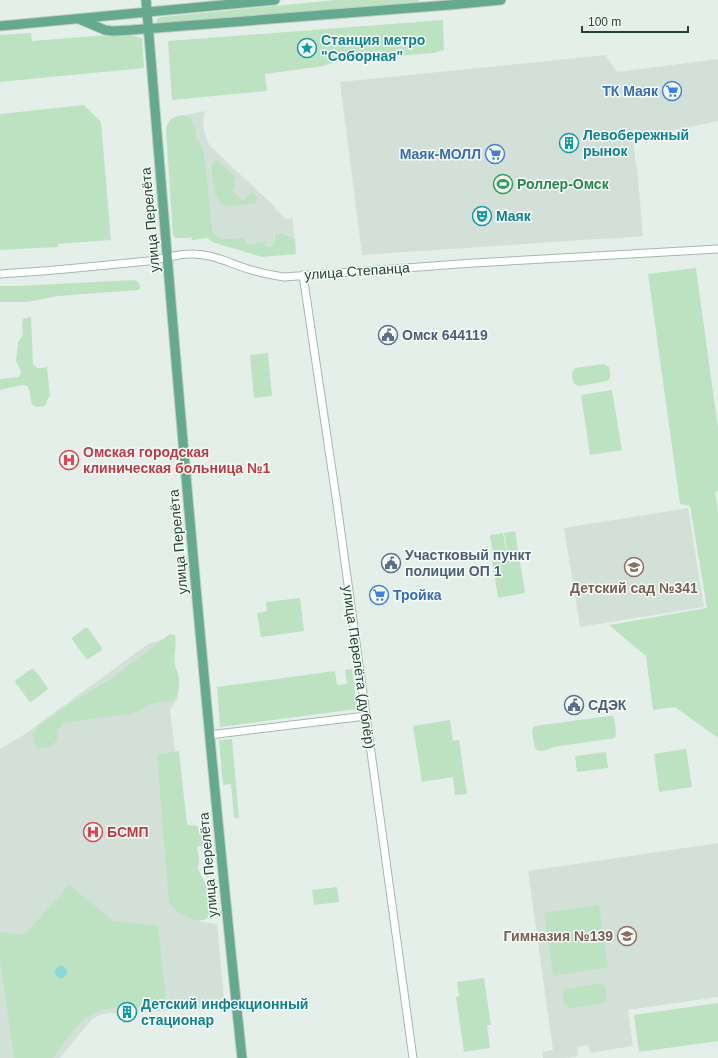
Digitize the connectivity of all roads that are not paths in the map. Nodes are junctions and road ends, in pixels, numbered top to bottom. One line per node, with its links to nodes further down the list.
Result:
1 (146, 0): 5 (main road, улица Перелёта)
2 (275, 0): 5 (main road)
3 (501, 0): 4 (main road)
4 (420, 4): 8 (main road)
5 (147, 12): 6 (main road); 8 (main road, улица Перелёта)
6 (79, 19): 7 (main road); 8 (main road)
7 (0, 26)
8 (148, 29): 10 (main road, улица Перелёта)
9 (718, 249): 12 (street, улица Степанца)
10 (167, 257): 11 (street, улица Степанца); 12 (street, улица Степанца); 14 (main road, улица Перелёта)
11 (0, 274)
12 (303, 275): 13 (street, улица Перелёта (дублёр))
13 (366, 716): 14 (street); 16 (street, улица Перелёта (дублёр))
14 (209, 735): 15 (main road, улица Перелёта)
15 (242, 1058)
16 (413, 1058)

